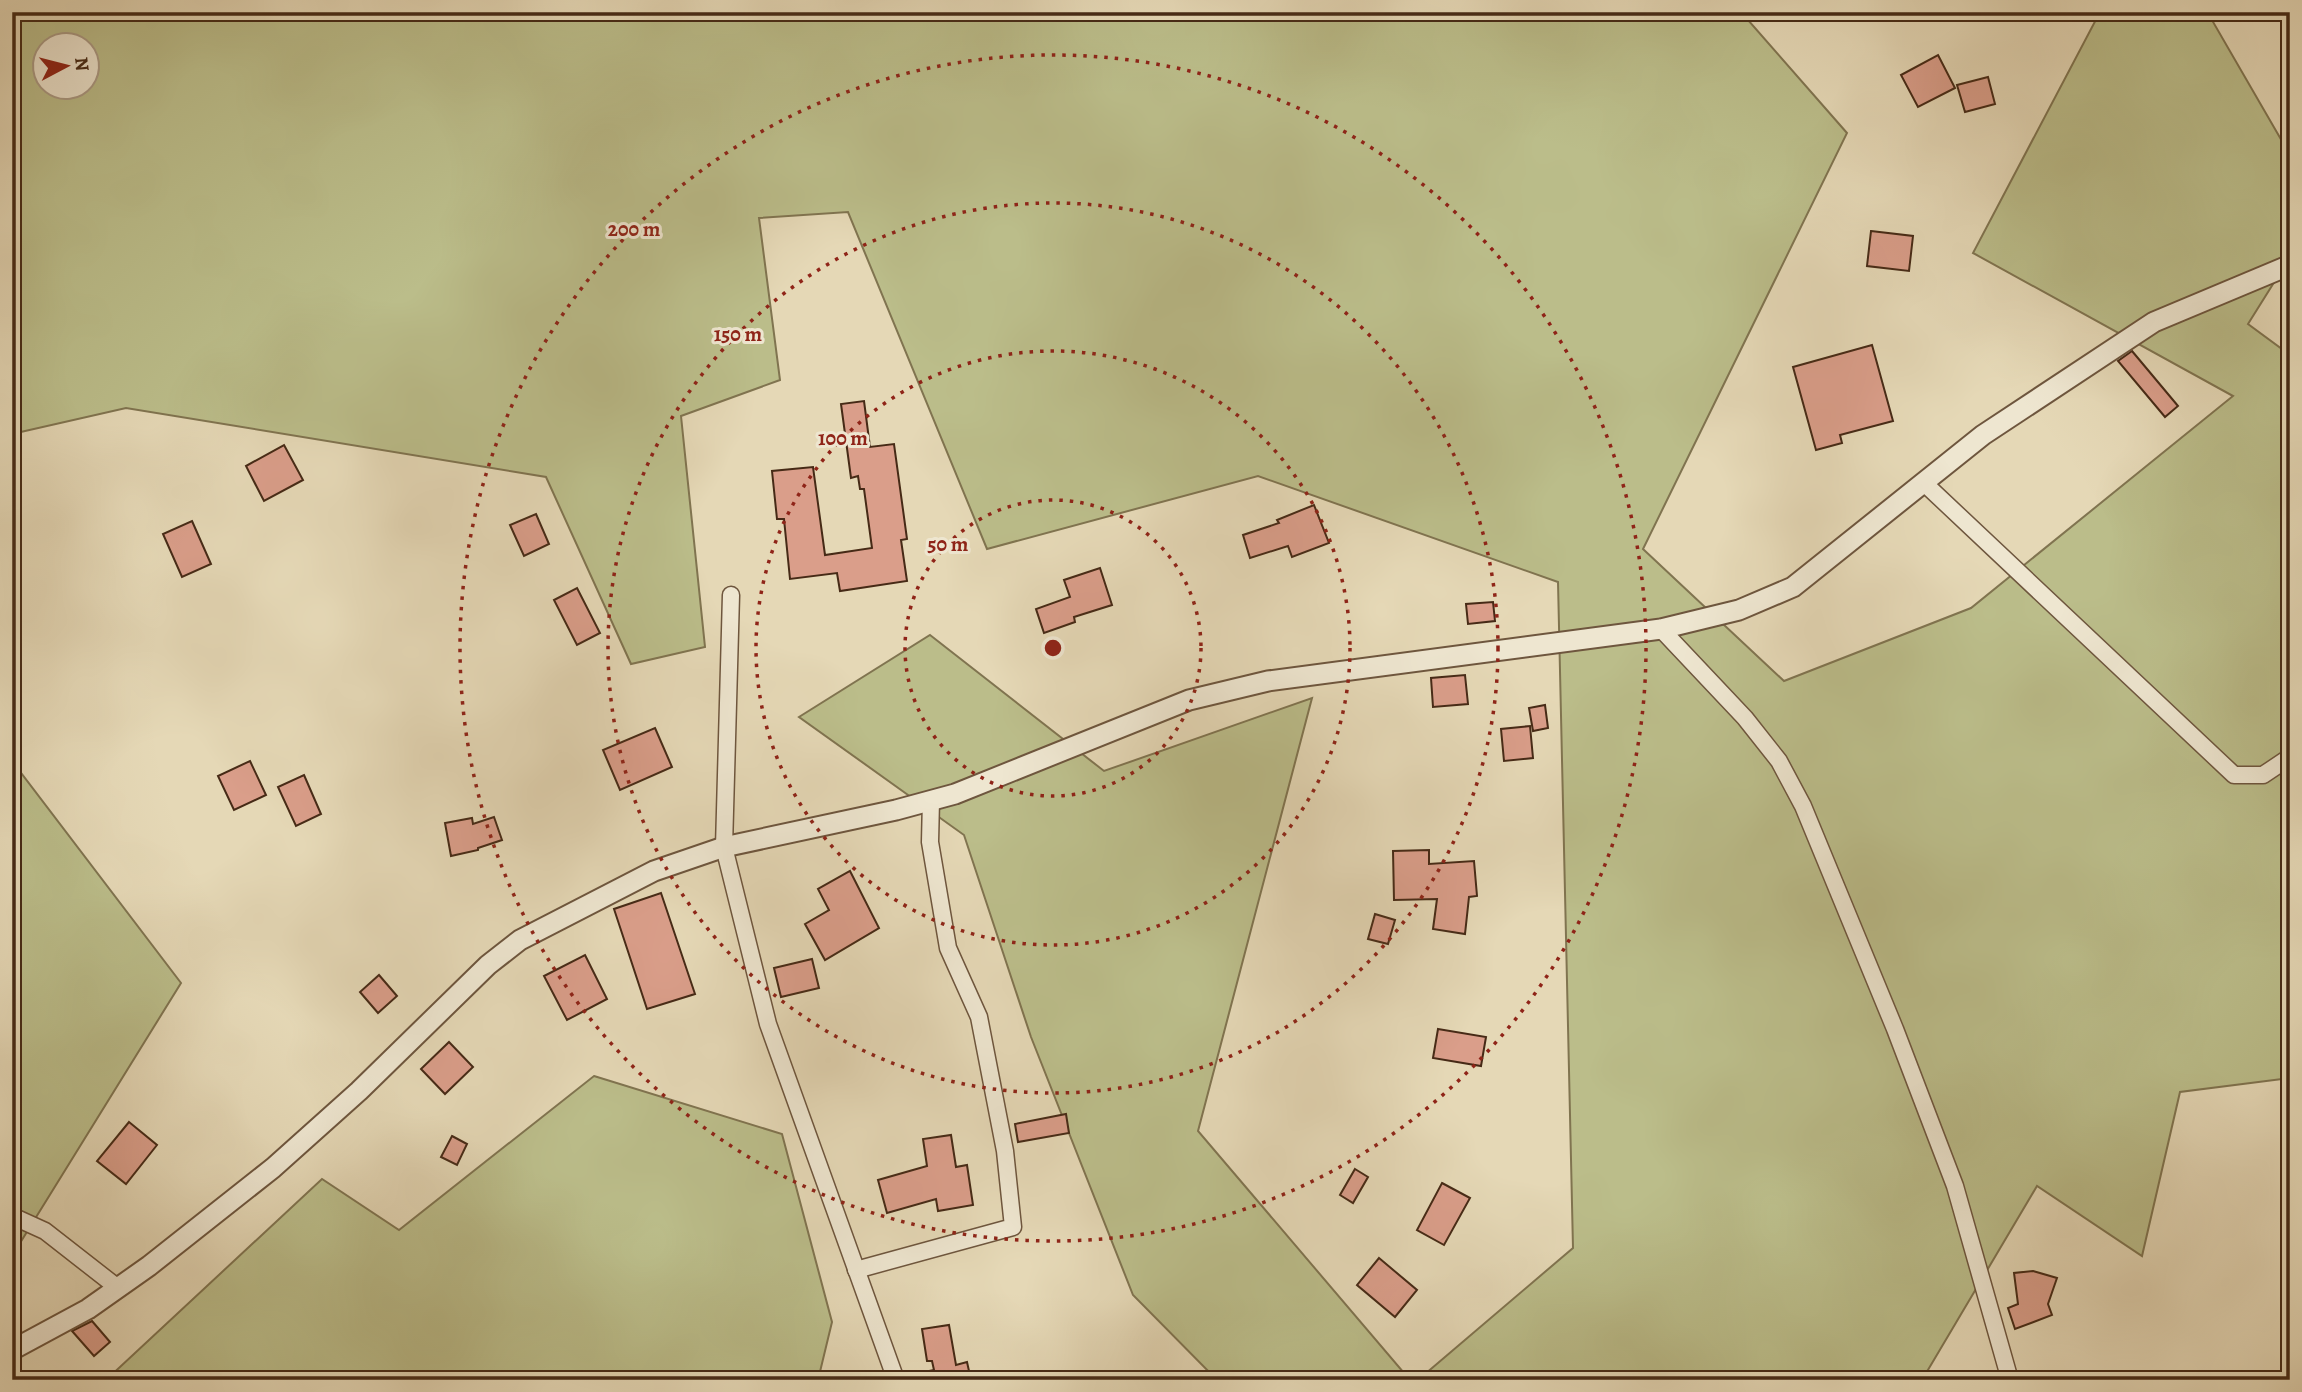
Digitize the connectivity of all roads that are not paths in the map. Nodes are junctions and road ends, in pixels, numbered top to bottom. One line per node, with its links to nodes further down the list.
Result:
1 (2290, 265): 2 (street)
2 (1923, 482): 4 (street); 5 (street)
3 (731, 595): 7 (street)
4 (1661, 629): 6 (street); 13 (street)
5 (2290, 757)
6 (932, 800): 7 (street); 9 (street)
7 (724, 847): 9 (street); 10 (street)
8 (12, 1216): 10 (street)
9 (856, 1270): 12 (street)
10 (118, 1288): 11 (street)
11 (12, 1350)
12 (896, 1380)
13 (2010, 1380)

